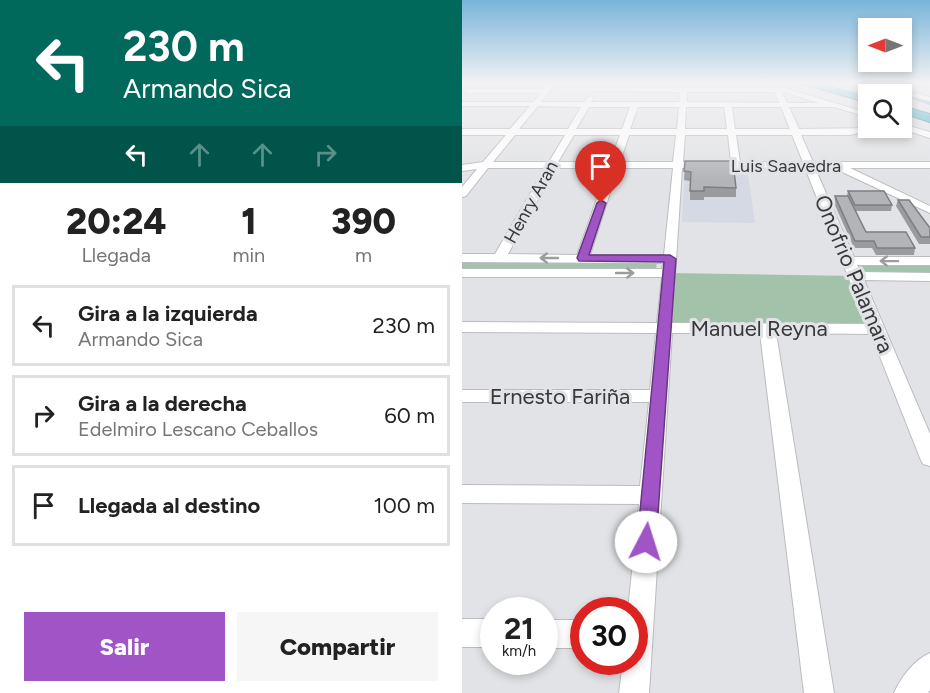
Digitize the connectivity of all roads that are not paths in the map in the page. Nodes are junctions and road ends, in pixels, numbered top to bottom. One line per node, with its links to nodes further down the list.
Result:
1 (525, 116): 11 (street)
2 (579, 116): 12 (street, Henry Aran)
3 (631, 116): 13 (street)
4 (682, 116): 14 (street)
5 (729, 116): 15 (street)
6 (788, 116): 18 (street, Onofrio Palamara)
7 (846, 116): 16 (street)
8 (912, 124): 10 (street)
9 (912, 129): 19 (street)
10 (930, 130)
11 (513, 131): 12 (street); 17 (street); 21 (street)
12 (571, 131): 13 (street); 22 (street, Henry Aran)
13 (626, 131): 14 (street); 24 (street)
14 (681, 131): 15 (street); 25 (street)
15 (731, 131): 18 (street); 26 (street)
16 (857, 131): 18 (street)
17 (462, 132)
18 (794, 132): 20 (street, Onofrio Palamara)
19 (930, 135)
20 (802, 150): 27 (street, Onofrio Palamara); 28 (street)
21 (486, 165): 22 (street, Luis Saavedra); 29 (street, Luis Saavedra); 30 (street)
22 (551, 165): 24 (street, Luis Saavedra); 33 (street, Henry Aran)
23 (930, 165): 28 (street, Luis Saavedra)
24 (614, 166): 25 (street, Luis Saavedra); 34 (street)
25 (678, 166): 26 (street, Luis Saavedra); 37 (street)
26 (736, 166): 27 (street, Luis Saavedra)
27 (809, 166): 28 (street, Luis Saavedra); 35 (street, Onofrio Palamara)
28 (838, 167): 31 (street)
29 (462, 168)
30 (462, 194)
31 (930, 210)
32 (462, 258): 33 (street)
33 (499, 258): 34 (street, one-way to 33)
34 (582, 258): 37 (street)
35 (848, 261): 36 (street, one-way to 35); 39 (street, Onofrio Palamara)
36 (930, 261)
37 (670, 266): 38 (street, one-way to 37); 42 (street)
38 (462, 273)
39 (855, 276): 40 (street); 44 (street, Onofrio Palamara)
40 (930, 277)
41 (462, 327): 42 (street, Manuel Reyna)
42 (664, 328): 43 (street, Manuel Reyna); 46 (street)
43 (767, 328): 44 (street, Manuel Reyna); 56 (street)
44 (876, 328): 47 (street, Onofrio Palamara)
45 (462, 396): 46 (street, Ernesto Fariña)
46 (659, 396): 49 (street)
47 (930, 458)
48 (462, 494): 49 (street)
49 (650, 495): 50 (street)
50 (641, 597)
51 (462, 633): 52 (street)
52 (480, 633)
53 (930, 667): 57 (street)
54 (635, 675): 55 (street)
55 (634, 693)
56 (819, 693)
57 (909, 693)

